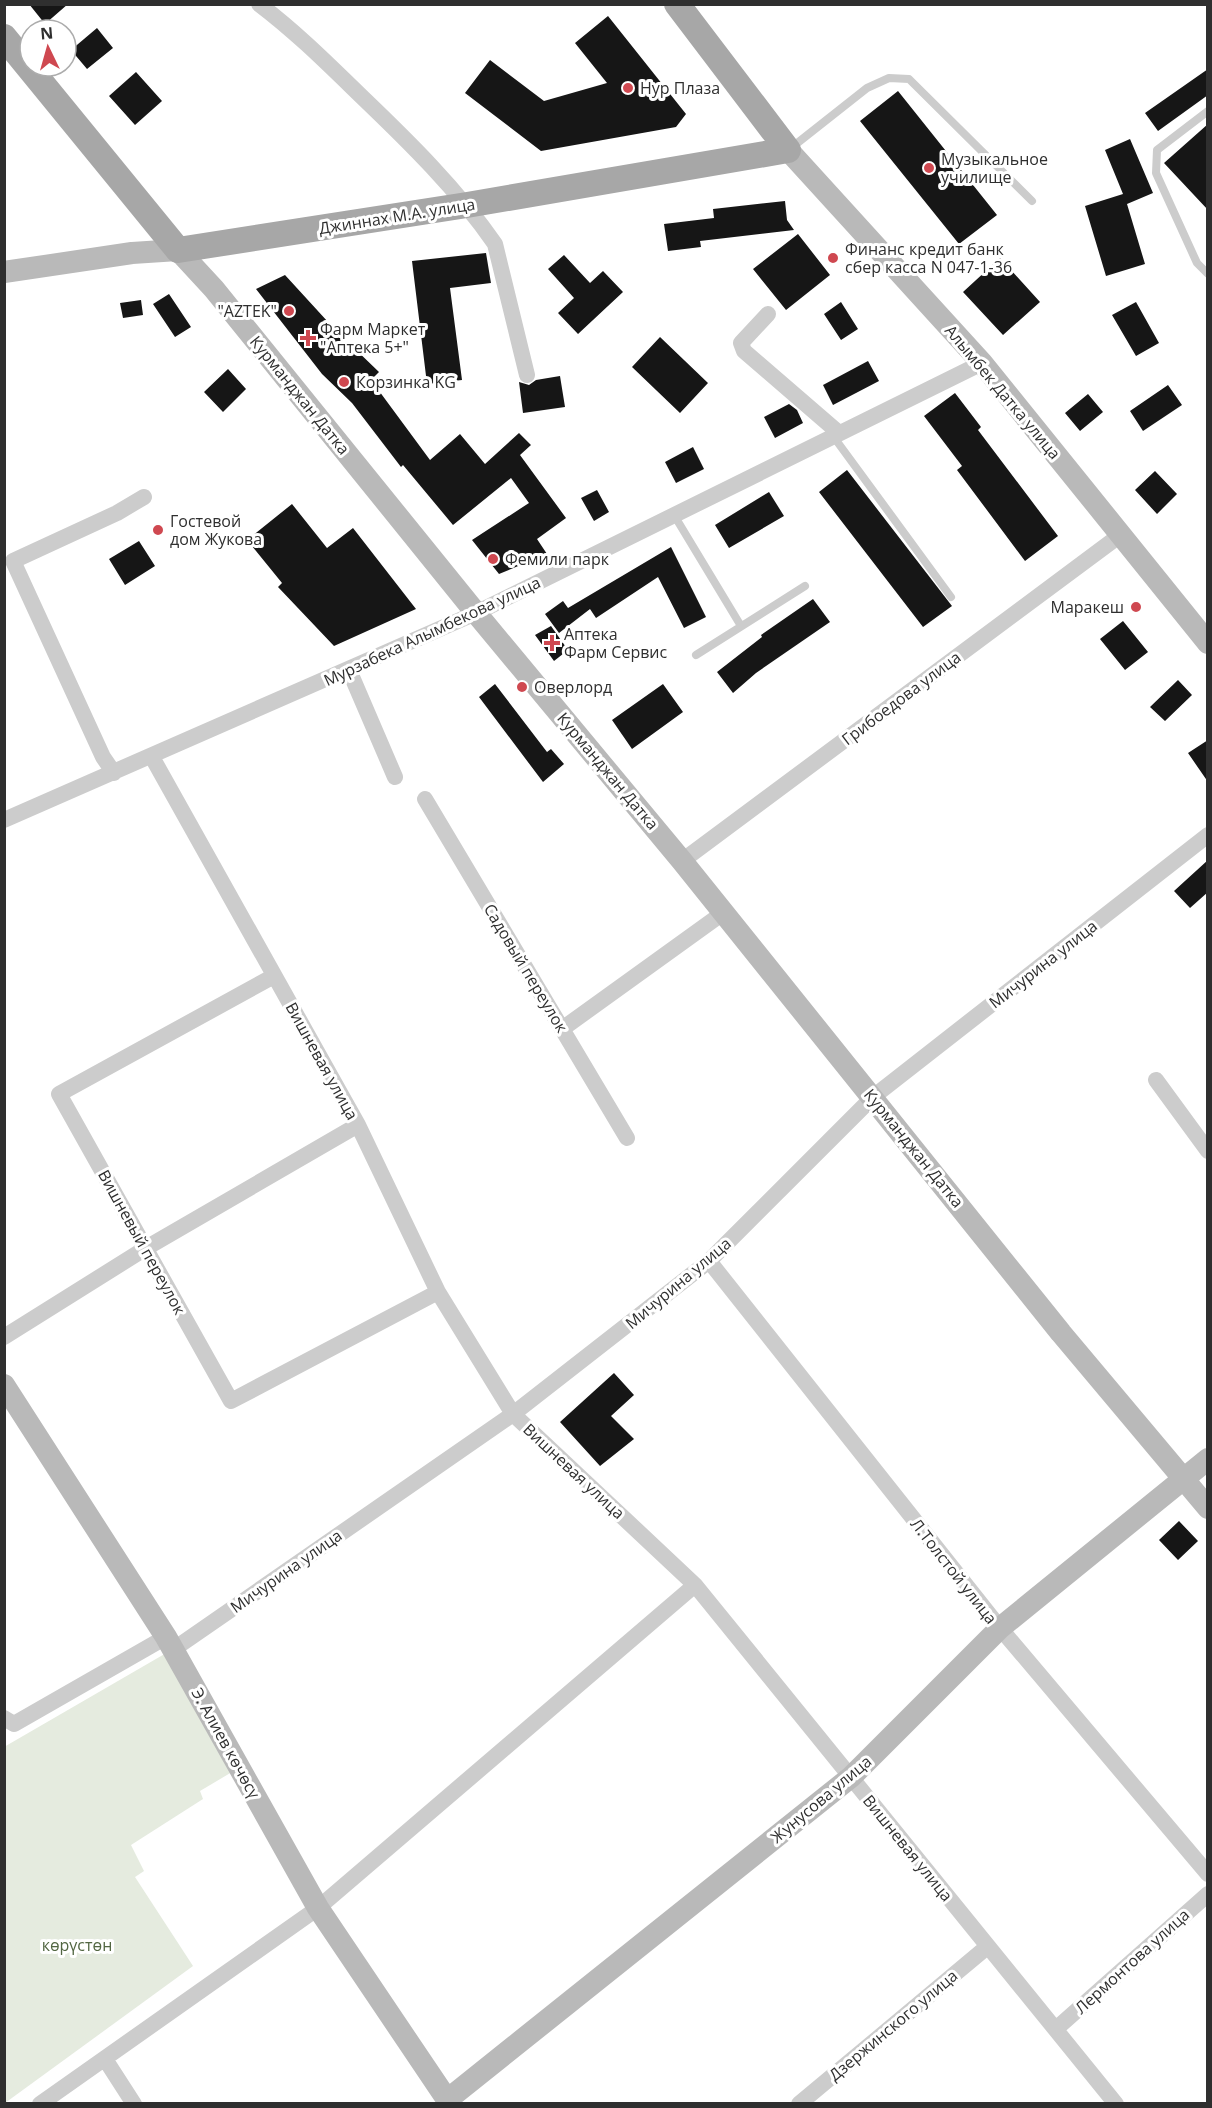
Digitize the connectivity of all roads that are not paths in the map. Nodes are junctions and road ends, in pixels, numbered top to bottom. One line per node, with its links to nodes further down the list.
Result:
1 (259, 4): 7 (street)
2 (677, 4): 5 (main road)
3 (4, 37): 8 (main road, Курманджан Датка)
4 (1208, 111): 10 (lane)
5 (788, 150): 6 (lane); 7 (main road, Джиннах М.А. улица); 12 (main road, Алымбек Датка улица)
6 (1032, 201)
7 (467, 206): 8 (main road, Джиннах М.А. улица); 13 (street)
8 (178, 250): 9 (main road, Джиннах М.А. улица); 20 (main road, Курманджан Датка)
9 (4, 272)
10 (1208, 274)
11 (768, 314): 14 (street)
12 (982, 363): 14 (street, Мурзабека Алымбекова улица); 17 (main road, Алымбек Датка улица)
13 (527, 375)
14 (836, 435): 16 (street, Мурзабека Алымбекова улица); 19 (lane)
15 (144, 497): 26 (street)
16 (674, 515): 20 (street, Мурзабека Алымбекова улица); 21 (lane)
17 (1119, 536): 22 (main road, Алымбек Датка улица); 31 (street, Грибоедова улица)
18 (805, 586): 21 (lane)
19 (951, 597)
20 (476, 613): 24 (street, Мурзабека Алымбекова улица); 31 (main road, Курманджан Датка)
21 (741, 626): 23 (lane)
22 (1208, 643)
23 (696, 655)
24 (349, 670): 25 (street, Мурзабека Алымбекова улица); 27 (street)
25 (152, 757): 26 (street, Мурзабека Алымбекова улица); 33 (street, Вишневая улица)
26 (114, 773): 29 (street, Мурзабека Алымбекова улица)
27 (395, 777)
28 (425, 798): 34 (street, Садовый переулок)
29 (4, 820)
30 (1208, 835): 36 (street, Мичурина улица)
31 (682, 861): 32 (main road, Курманджан Датка)
32 (723, 912): 34 (street); 36 (main road, Курманджан Датка)
33 (274, 976): 37 (street, Вишневая улица); 40 (street, Вишневый переулок)
34 (562, 1029): 38 (street, Садовый переулок)
35 (1156, 1080): 39 (street)
36 (873, 1097): 41 (street, Мичурина улица); 47 (main road, Курманджан Датка)
37 (358, 1125): 40 (street); 42 (street, Вишневая улица)
38 (627, 1138)
39 (1208, 1151)
40 (146, 1248): 42 (street, Вишневый переулок); 43 (street)
41 (709, 1261): 45 (street, Мичурина улица); 50 (street, Л.Толстой улица)
42 (438, 1292): 45 (street, Вишневая улица)
43 (4, 1337)
44 (4, 1385): 51 (main road, Э. Алиев көчөсү)
45 (513, 1414): 49 (street, Вишневая улица); 51 (street, Мичурина улица)
46 (1208, 1459): 47 (main road, Жунусова улица)
47 (1182, 1478): 48 (main road, Курманджан Датка); 50 (main road, Жунусова улица)
48 (1208, 1508)
49 (695, 1585): 53 (street, Вишневая улица); 56 (street)
50 (1000, 1628): 53 (main road, Жунусова улица); 54 (street, Л.Толстой улица)
51 (170, 1643): 52 (street, Мичурина улица); 56 (main road, Э. Алиев көчөсү)
52 (4, 1718)
53 (851, 1777): 57 (street, Вишневая улица); 60 (main road, Жунусова улица)
54 (1208, 1874)
55 (1208, 1894): 58 (street, Лермонтова улица)
56 (318, 1908): 59 (street); 60 (main road, Э. Алиев көчөсү)
57 (987, 1947): 58 (street, Вишневая улица); 63 (street, Дзержинского улица)
58 (1057, 2028): 64 (street, Вишневая улица)
59 (105, 2059): 61 (street); 62 (street)
60 (448, 2102)
61 (40, 2103)
62 (134, 2103)
63 (798, 2103)
64 (1116, 2103)

